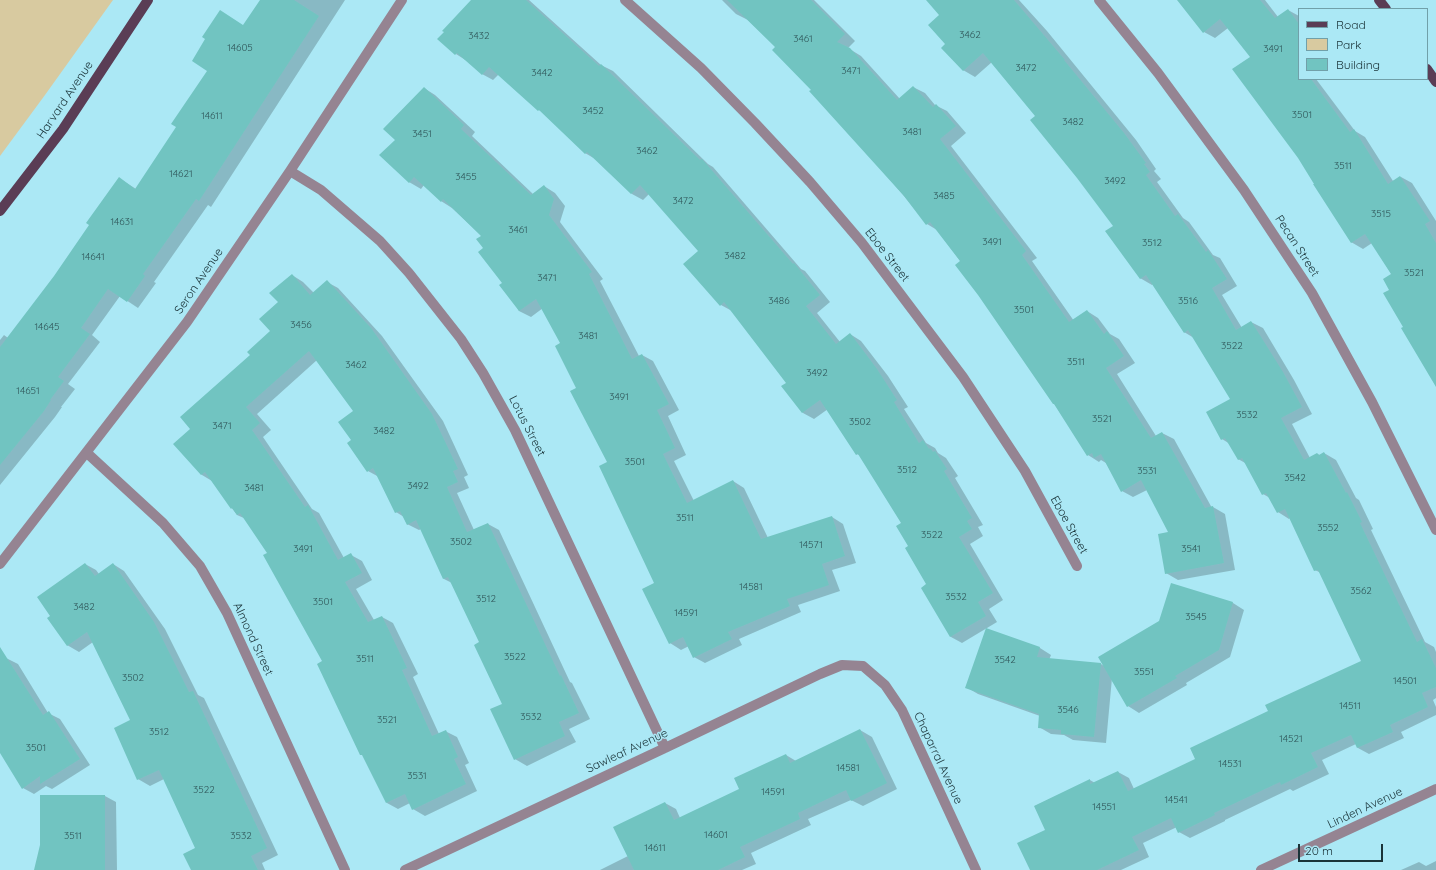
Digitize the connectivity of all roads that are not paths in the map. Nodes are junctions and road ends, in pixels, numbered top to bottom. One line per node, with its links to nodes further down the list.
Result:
1 (148, 0): 8 (main road, Harvard Avenue)
2 (402, 0): 7 (street, Seron Avenue)
3 (625, 0): 12 (street, Eboe Street)
4 (1099, 0): 10 (street, Pecan Street)
5 (1428, 70): 6 (main road)
6 (1436, 82)
7 (290, 171): 9 (street, Seron Avenue); 14 (street, Lotus Street)
8 (0, 211)
9 (87, 453): 11 (street, Seron Avenue); 16 (street, Almond Street)
10 (1436, 530)
11 (0, 564)
12 (1077, 566)
13 (863, 666): 14 (street, Sawleaf Avenue); 18 (street, Chaparral Avenue)
14 (665, 748): 17 (street, Sawleaf Avenue)
15 (1436, 789): 19 (street, Linden Avenue)
16 (345, 870)
17 (405, 870)
18 (976, 870)
19 (1261, 870)

